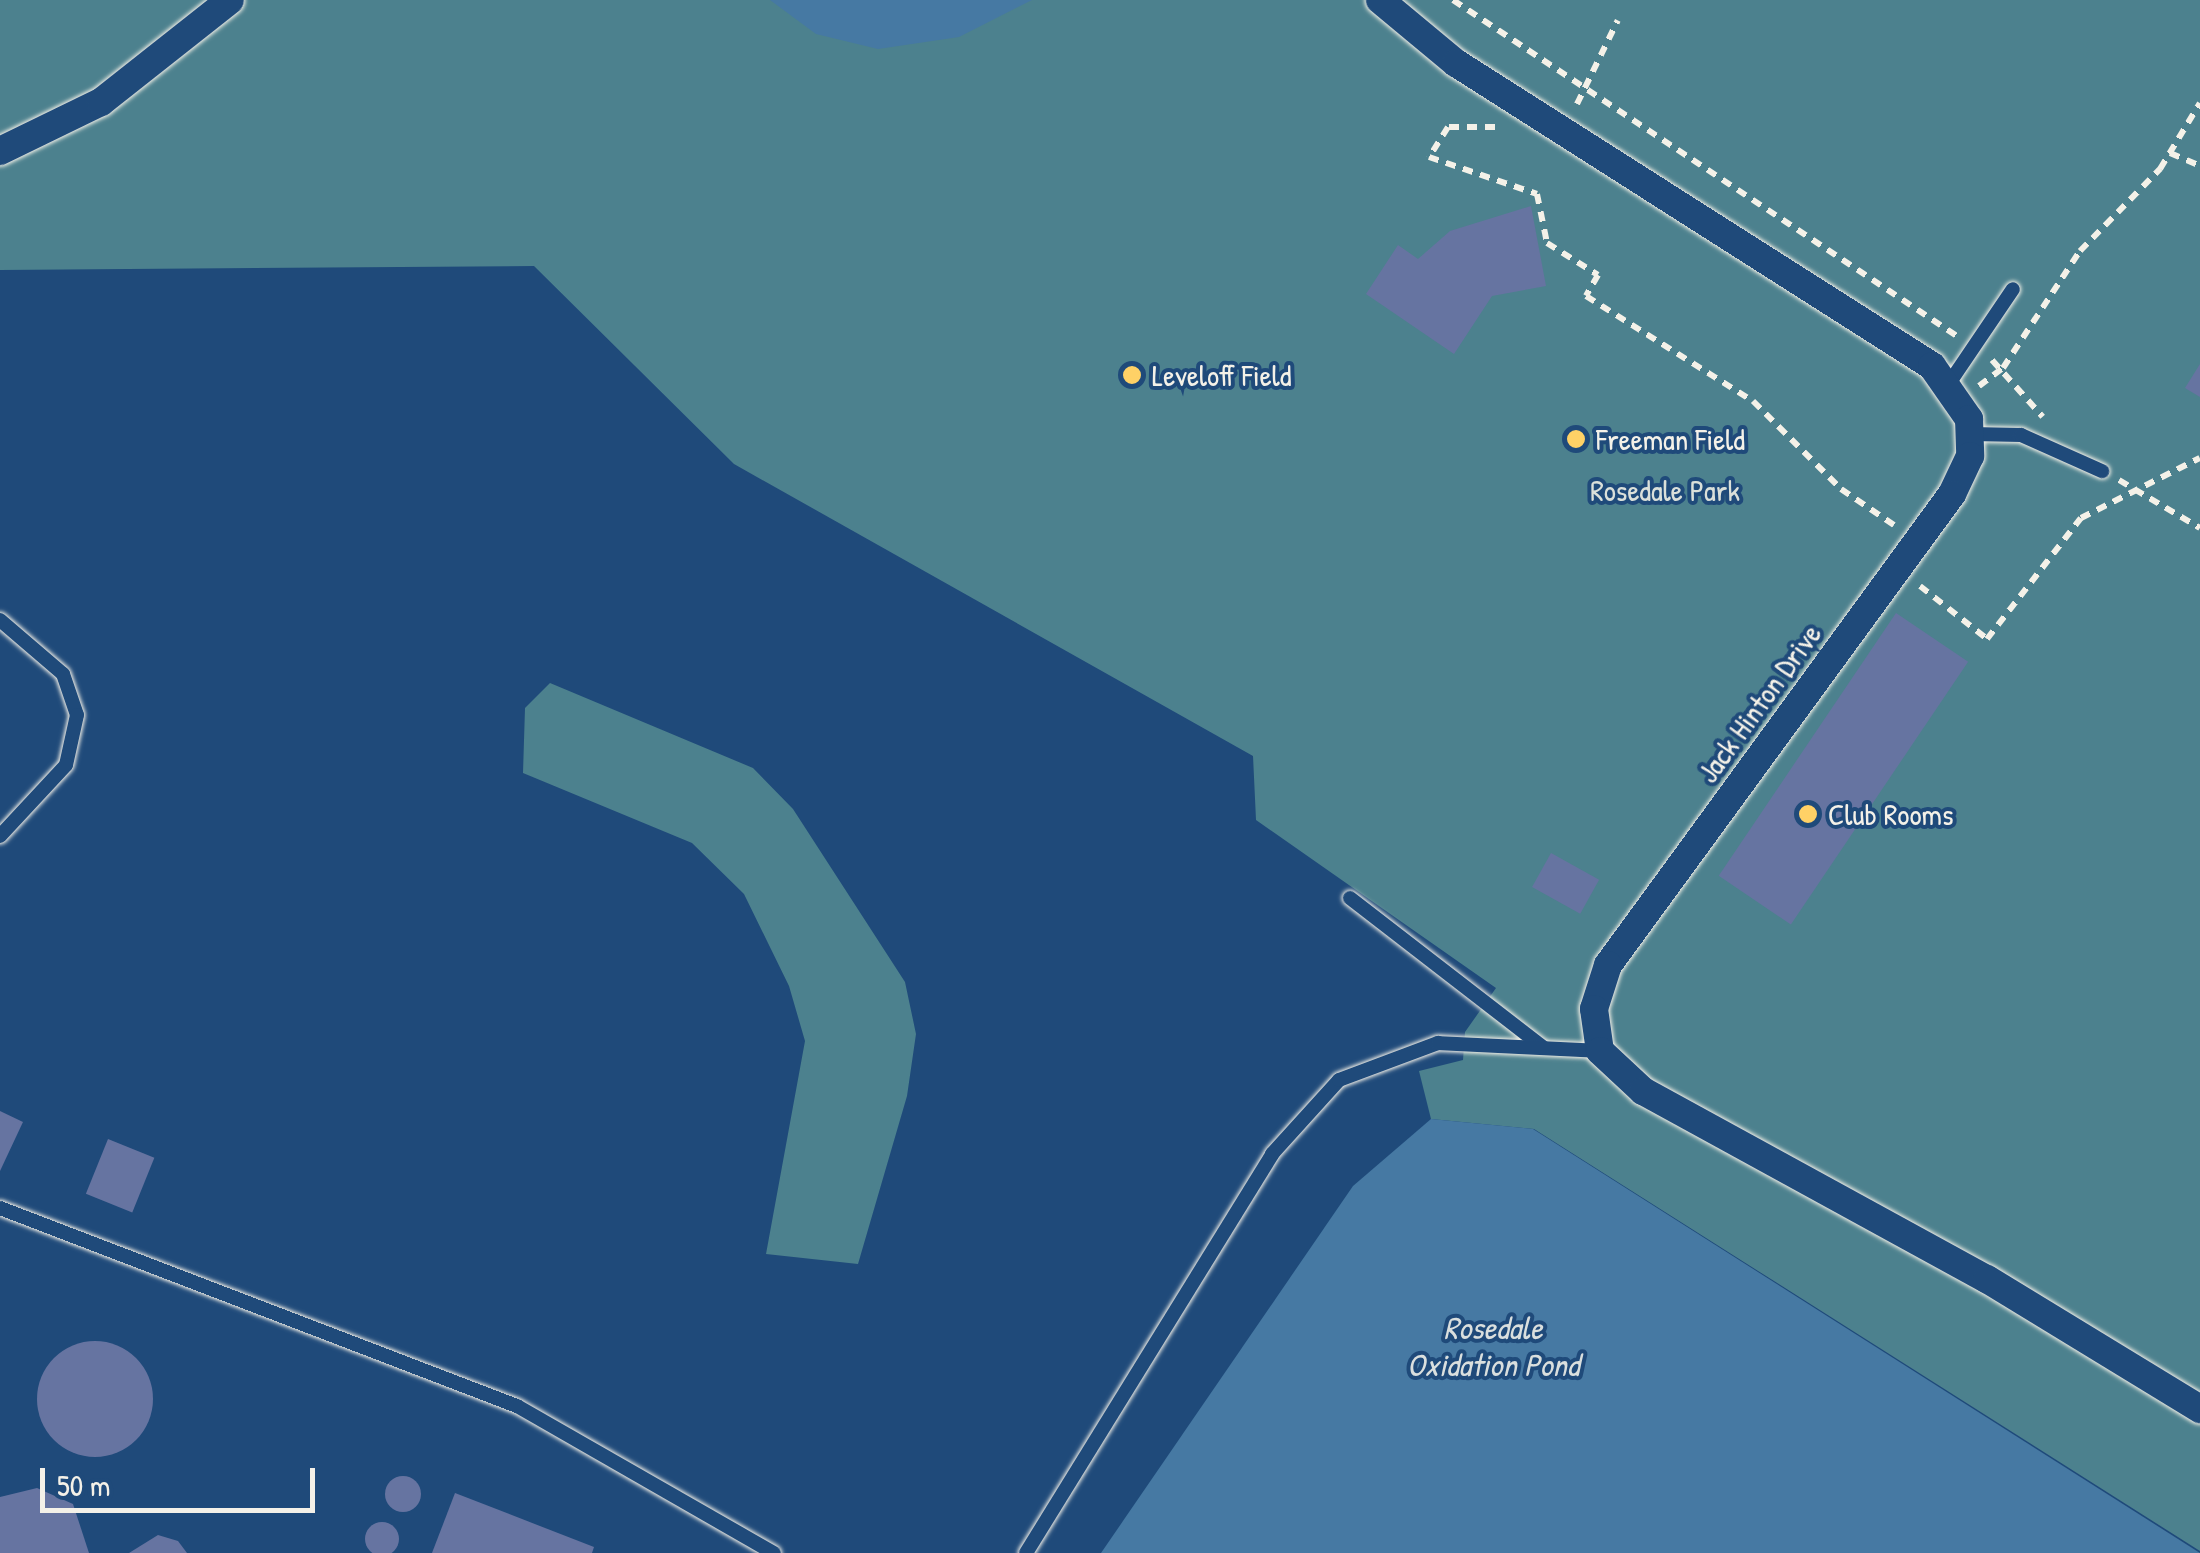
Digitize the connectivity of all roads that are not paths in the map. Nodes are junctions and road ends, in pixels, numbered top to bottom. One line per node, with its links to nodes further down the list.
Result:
1 (230, 0): 3 (street)
2 (1380, 0): 5 (street)
3 (0, 151)
4 (2014, 289): 5 (lane)
5 (1956, 390): 6 (street)
6 (1971, 434): 7 (lane); 12 (street, Jack Hinton Drive)
7 (2102, 471)
8 (0, 620): 9 (lane)
9 (0, 836)
10 (1350, 898): 11 (lane)
11 (1543, 1048): 12 (lane); 16 (lane)
12 (1600, 1051): 14 (street)
13 (0, 1208): 15 (lane)
14 (2200, 1409)
15 (774, 1553)
16 (1026, 1553)

